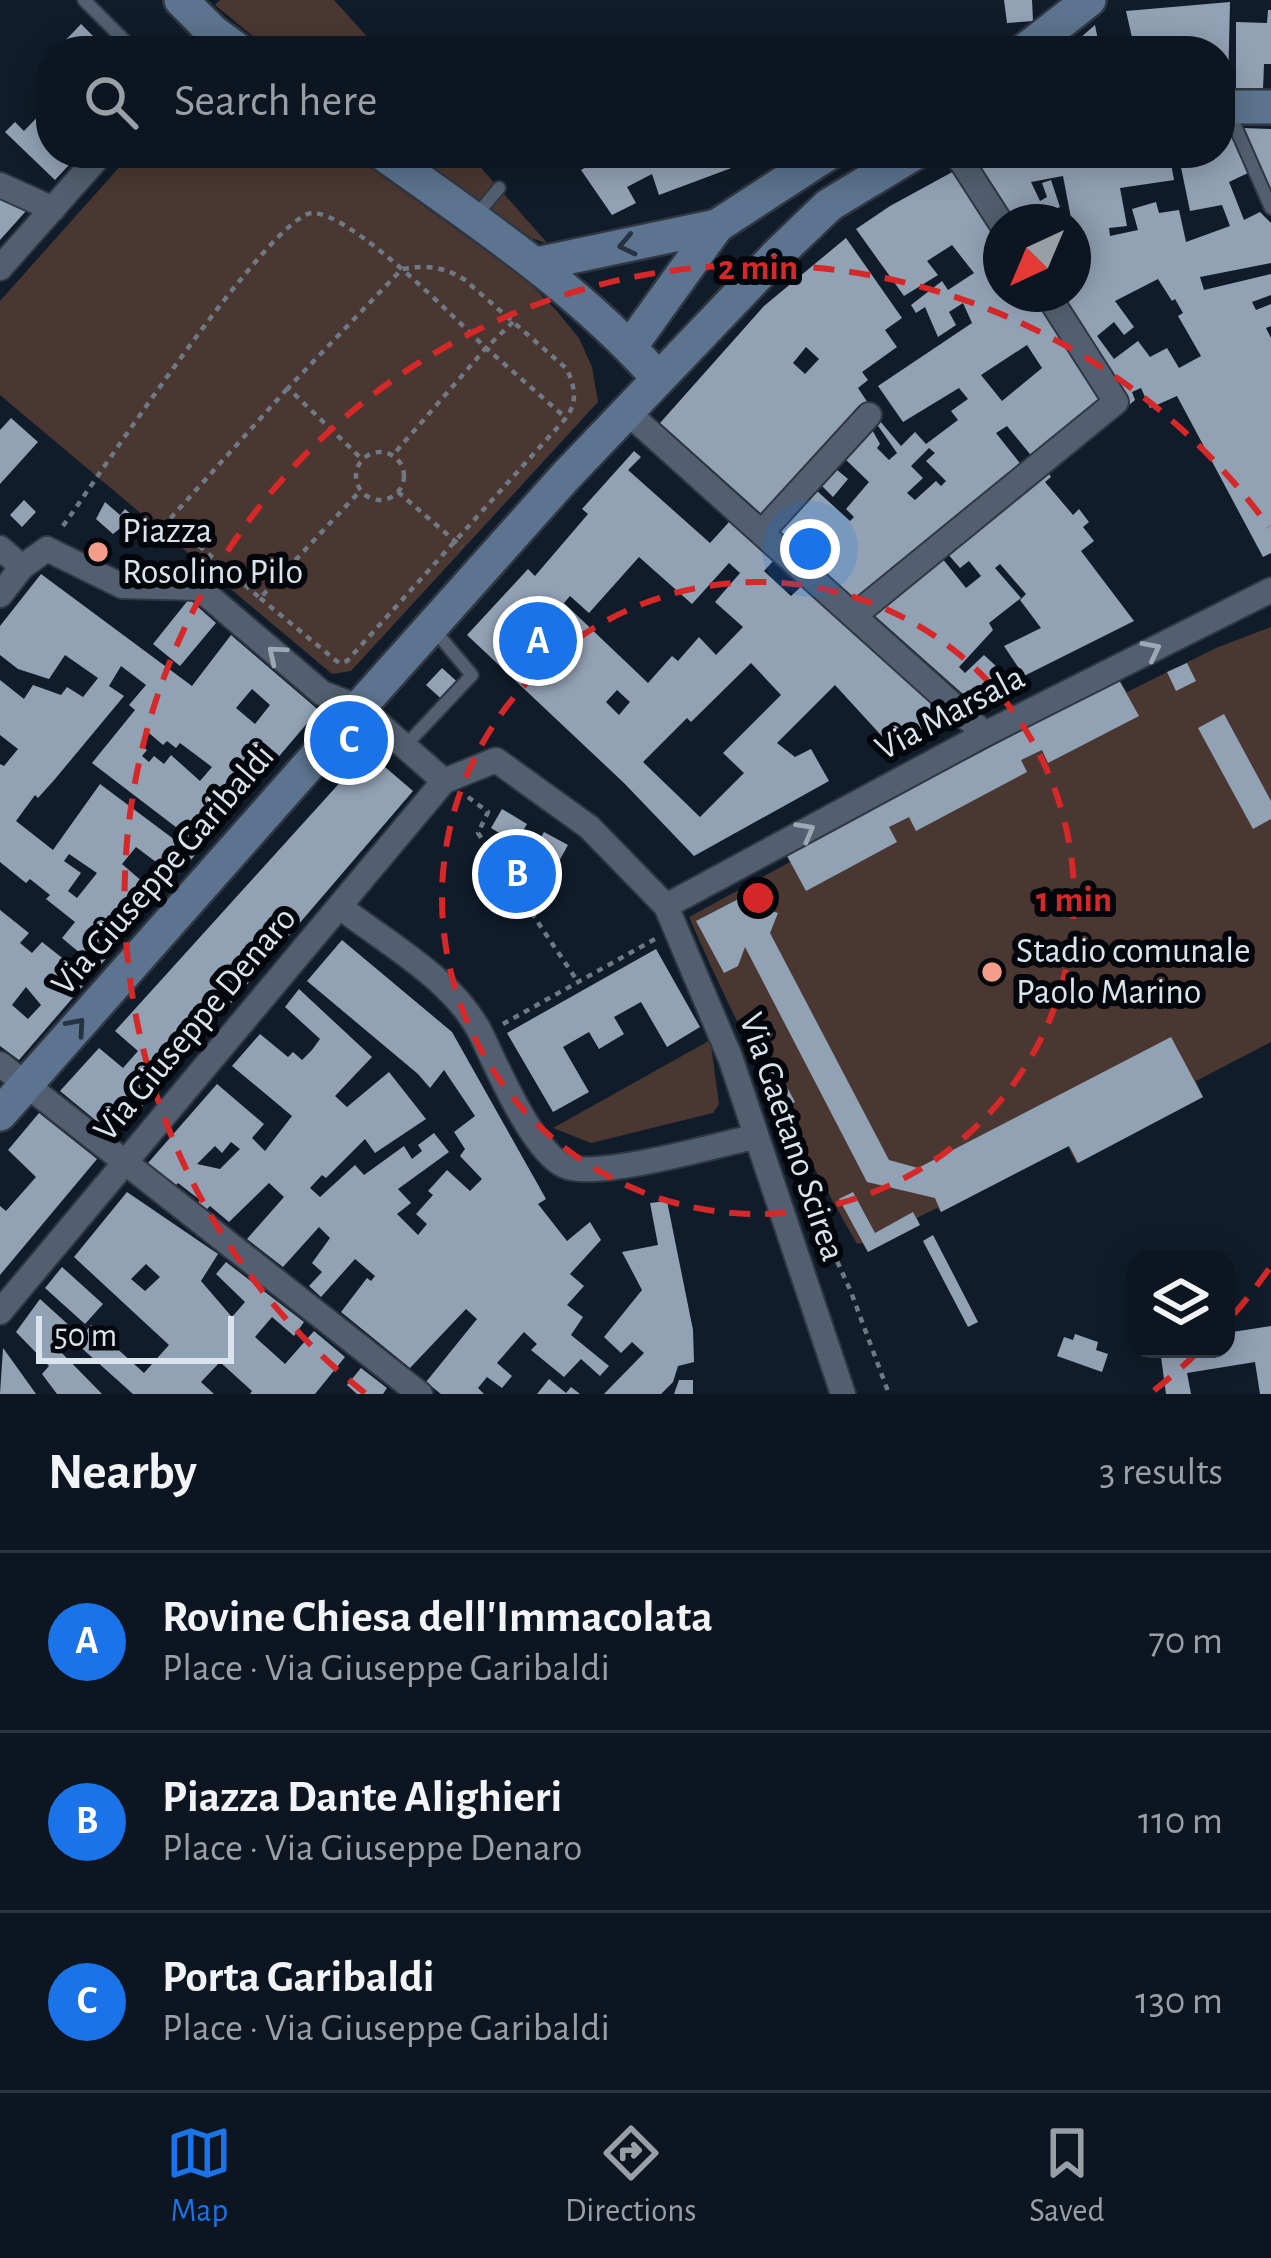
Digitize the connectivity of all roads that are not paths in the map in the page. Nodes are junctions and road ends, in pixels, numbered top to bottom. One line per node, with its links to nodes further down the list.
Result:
1 (84, 0): 4 (lane)
2 (181, 0): 5 (main road)
3 (1089, 0): 6 (main road)
4 (120, 36)
5 (209, 36)
6 (1043, 36)
7 (1235, 107): 8 (main road)
8 (1271, 107)
9 (1235, 131): 18 (lane)
10 (89, 168): 19 (street)
11 (403, 168): 20 (main road)
12 (806, 168): 21 (main road)
13 (890, 168): 26 (main road, Via Giuseppe Garibaldi)
14 (966, 168): 17 (street)
15 (0, 185): 19 (street)
16 (499, 188): 20 (lane)
17 (989, 204)
18 (1271, 208)
19 (52, 209): 23 (street)
20 (474, 219): 22 (main road)
21 (718, 226): 22 (main road, one-way to 22); 25 (main road)
22 (537, 264): 25 (main road)
23 (0, 268)
24 (1058, 312): 34 (street)
25 (630, 347): 26 (main road)
26 (657, 377): 27 (main road, Via Giuseppe Garibaldi)
27 (626, 411): 29 (street); 35 (main road, Via Giuseppe Garibaldi)
28 (869, 415): 29 (street)
29 (762, 532): 34 (street)
30 (0, 548): 31 (street)
31 (22, 566): 33 (street); 36 (street, one-way to 31)
32 (1271, 590): 37 (street, Via Marsala, one-way to 32)
33 (0, 595)
34 (855, 615): 37 (street)
35 (431, 627): 36 (main road, Via Giuseppe Garibaldi); 38 (lane)
36 (346, 723): 38 (street); 42 (main road, Via Giuseppe Garibaldi, one-way to 36)
37 (985, 734): 41 (street, Via Marsala, one-way to 37)
38 (405, 746): 39 (street)
39 (445, 781): 40 (street, Via Giuseppe Denaro); 41 (street)
40 (340, 908): 44 (street); 45 (street, Via Giuseppe Denaro)
41 (669, 918): 44 (street, Via Gaetano Scirea)
42 (13, 1074): 43 (main road, Via Giuseppe Garibaldi); 45 (street)
43 (0, 1114)
44 (754, 1137): 48 (street, Via Gaetano Scirea)
45 (125, 1162): 46 (street, Via Giuseppe Denaro); 47 (street)
46 (0, 1312)
47 (420, 1394)
48 (843, 1394)

